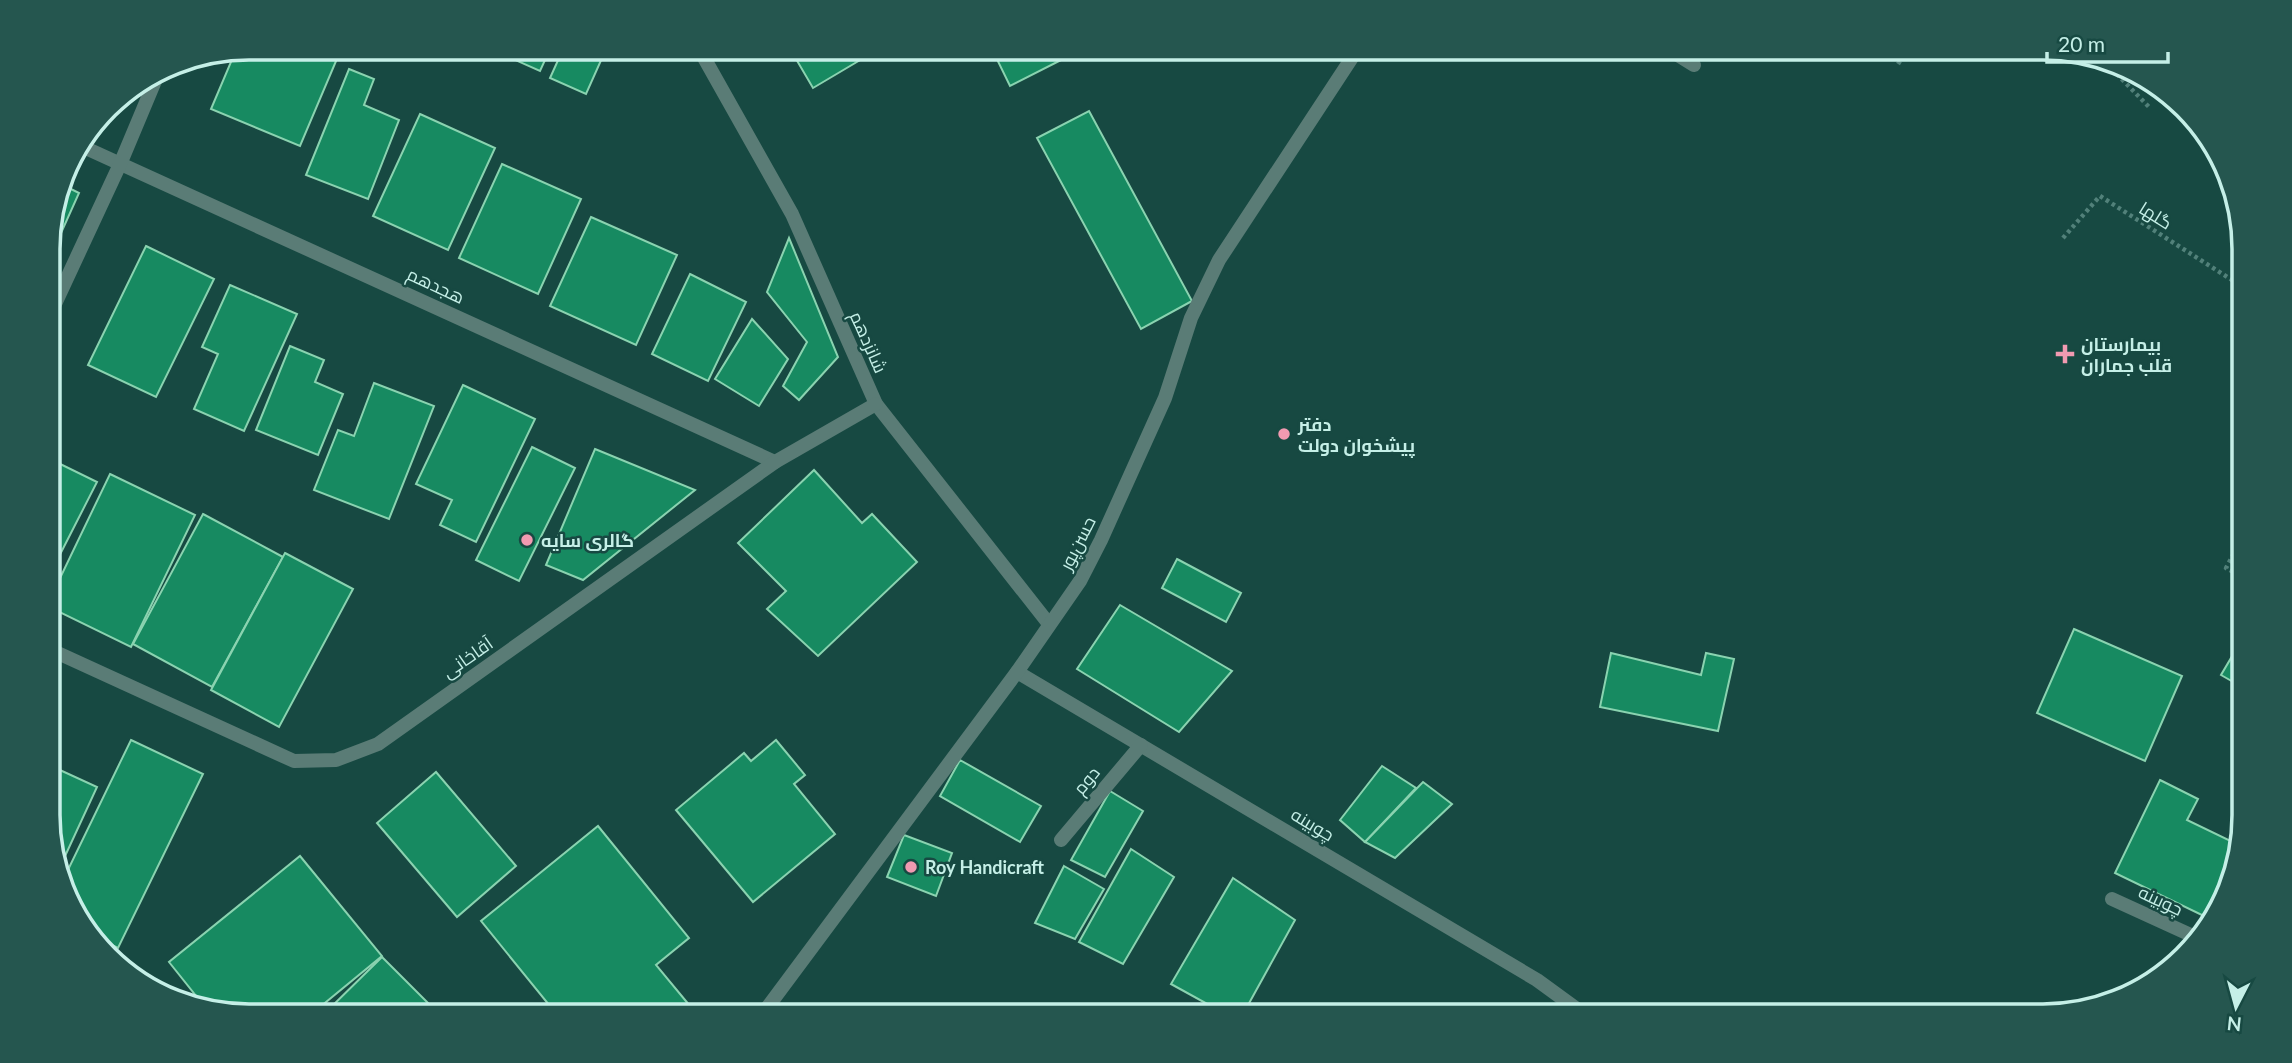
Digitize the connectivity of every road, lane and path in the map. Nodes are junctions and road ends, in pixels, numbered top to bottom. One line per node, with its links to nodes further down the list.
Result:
1 (709, 60): 15 (street, شانزدهم)
2 (1350, 60): 17 (street, حسن‌پور)
3 (1687, 60): 6 (street)
4 (1901, 60): 5 (path)
5 (1898, 64)
6 (1695, 65)
7 (2118, 75): 9 (path)
8 (153, 86): 11 (street)
9 (2151, 108)
10 (88, 149): 11 (street, هجدهم)
11 (121, 162): 14 (street); 16 (street, هجدهم)
12 (2063, 238): 13 (path, گلها)
13 (2232, 280)
14 (60, 293)
15 (876, 404): 16 (street, آقاخانی); 17 (street, شانزدهم)
16 (775, 462): 18 (street, آقاخانی)
17 (1049, 624): 19 (street, حسن‌پور)
18 (60, 654)
19 (1017, 672): 20 (street, چوبینه); 25 (street, حسن‌پور)
20 (1141, 745): 21 (street, دوم); 24 (street, چوبینه)
21 (1061, 840)
22 (2112, 899): 23 (street, چوبینه)
23 (2189, 934)
24 (1568, 1003)
25 (770, 1004)

